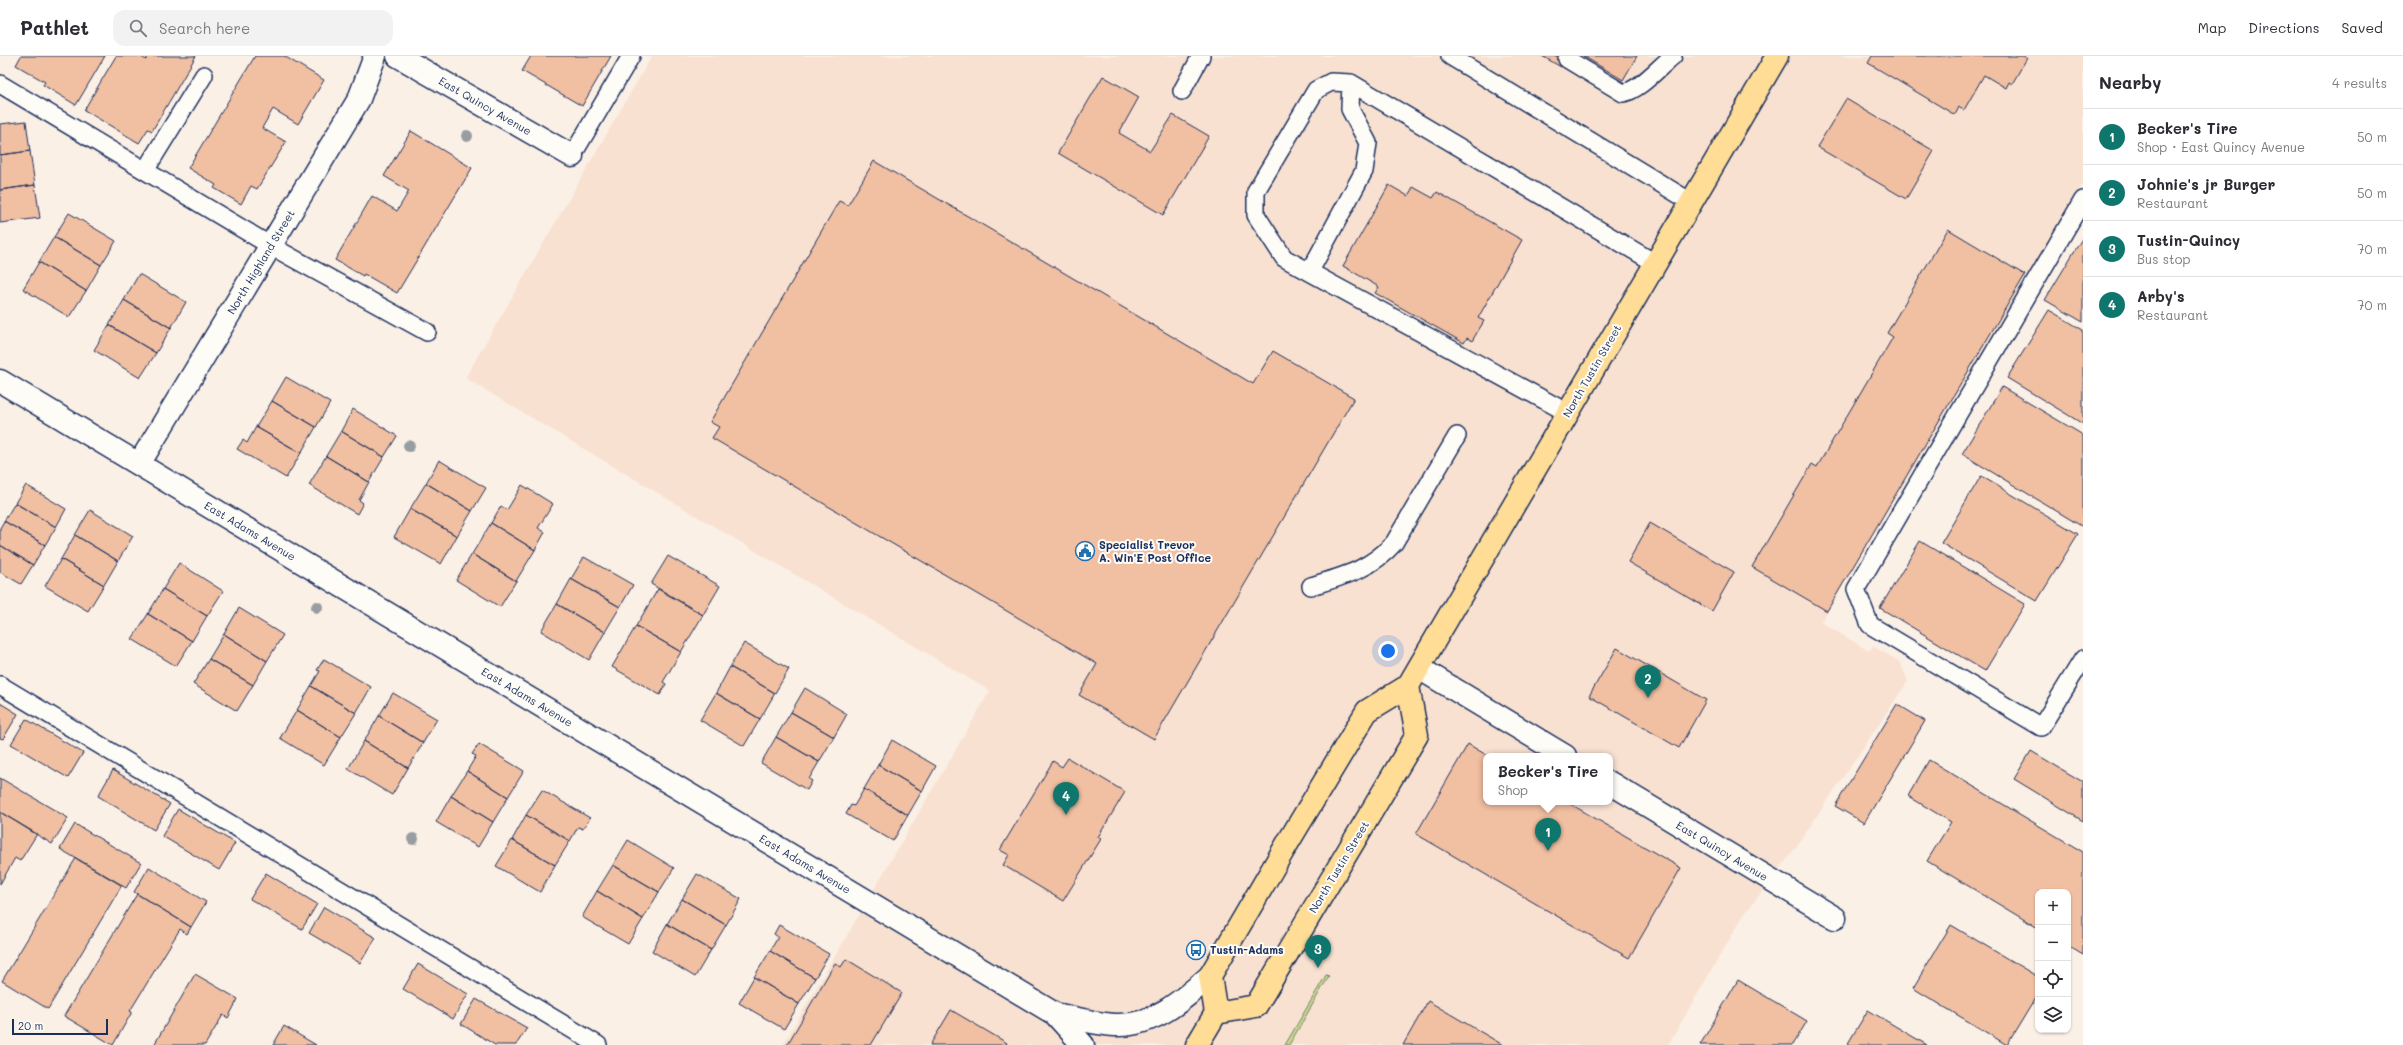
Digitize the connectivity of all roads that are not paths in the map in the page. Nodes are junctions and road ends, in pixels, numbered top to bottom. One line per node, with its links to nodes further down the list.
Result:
1 (375, 56): 17 (street, North Highland Street)
2 (398, 56): 13 (street, East Quincy Avenue)
3 (631, 56): 13 (lane)
4 (1201, 56): 12 (lane)
5 (1450, 56): 16 (lane)
6 (1673, 56): 8 (lane)
7 (1778, 56): 16 (main road, North Tustin Street)
8 (1567, 59)
9 (204, 75): 14 (lane)
10 (1351, 83): 18 (lane); 19 (lane); 19 (lane)
11 (0, 84): 14 (lane)
12 (1182, 91)
13 (572, 156)
14 (146, 169): 17 (lane)
15 (2083, 200): 26 (lane)
16 (1691, 202): 18 (main road, North Tustin Street)
17 (271, 246): 20 (lane); 24 (street, North Highland Street)
18 (1655, 264): 22 (main road, North Tustin Street)
19 (1310, 271): 22 (lane)
20 (427, 332)
21 (0, 381): 24 (street, East Adams Avenue)
22 (1568, 412): 27 (main road, North Tustin Street)
23 (1457, 436): 25 (lane)
24 (139, 464): 34 (street, East Adams Avenue)
25 (1311, 586)
26 (2083, 659)
27 (1414, 677): 29 (street); 32 (main road, North Tustin Street); 33 (main road, North Tustin Street)
28 (0, 685): 35 (lane)
29 (1559, 753)
30 (1613, 785): 31 (street, East Quincy Avenue)
31 (1835, 918)
32 (1210, 976): 33 (main road); 34 (street, East Adams Avenue)
33 (1216, 1013): 37 (main road)
34 (1055, 1014): 36 (street, East Adams Avenue)
35 (598, 1045)
36 (1083, 1045)
37 (1197, 1045)

